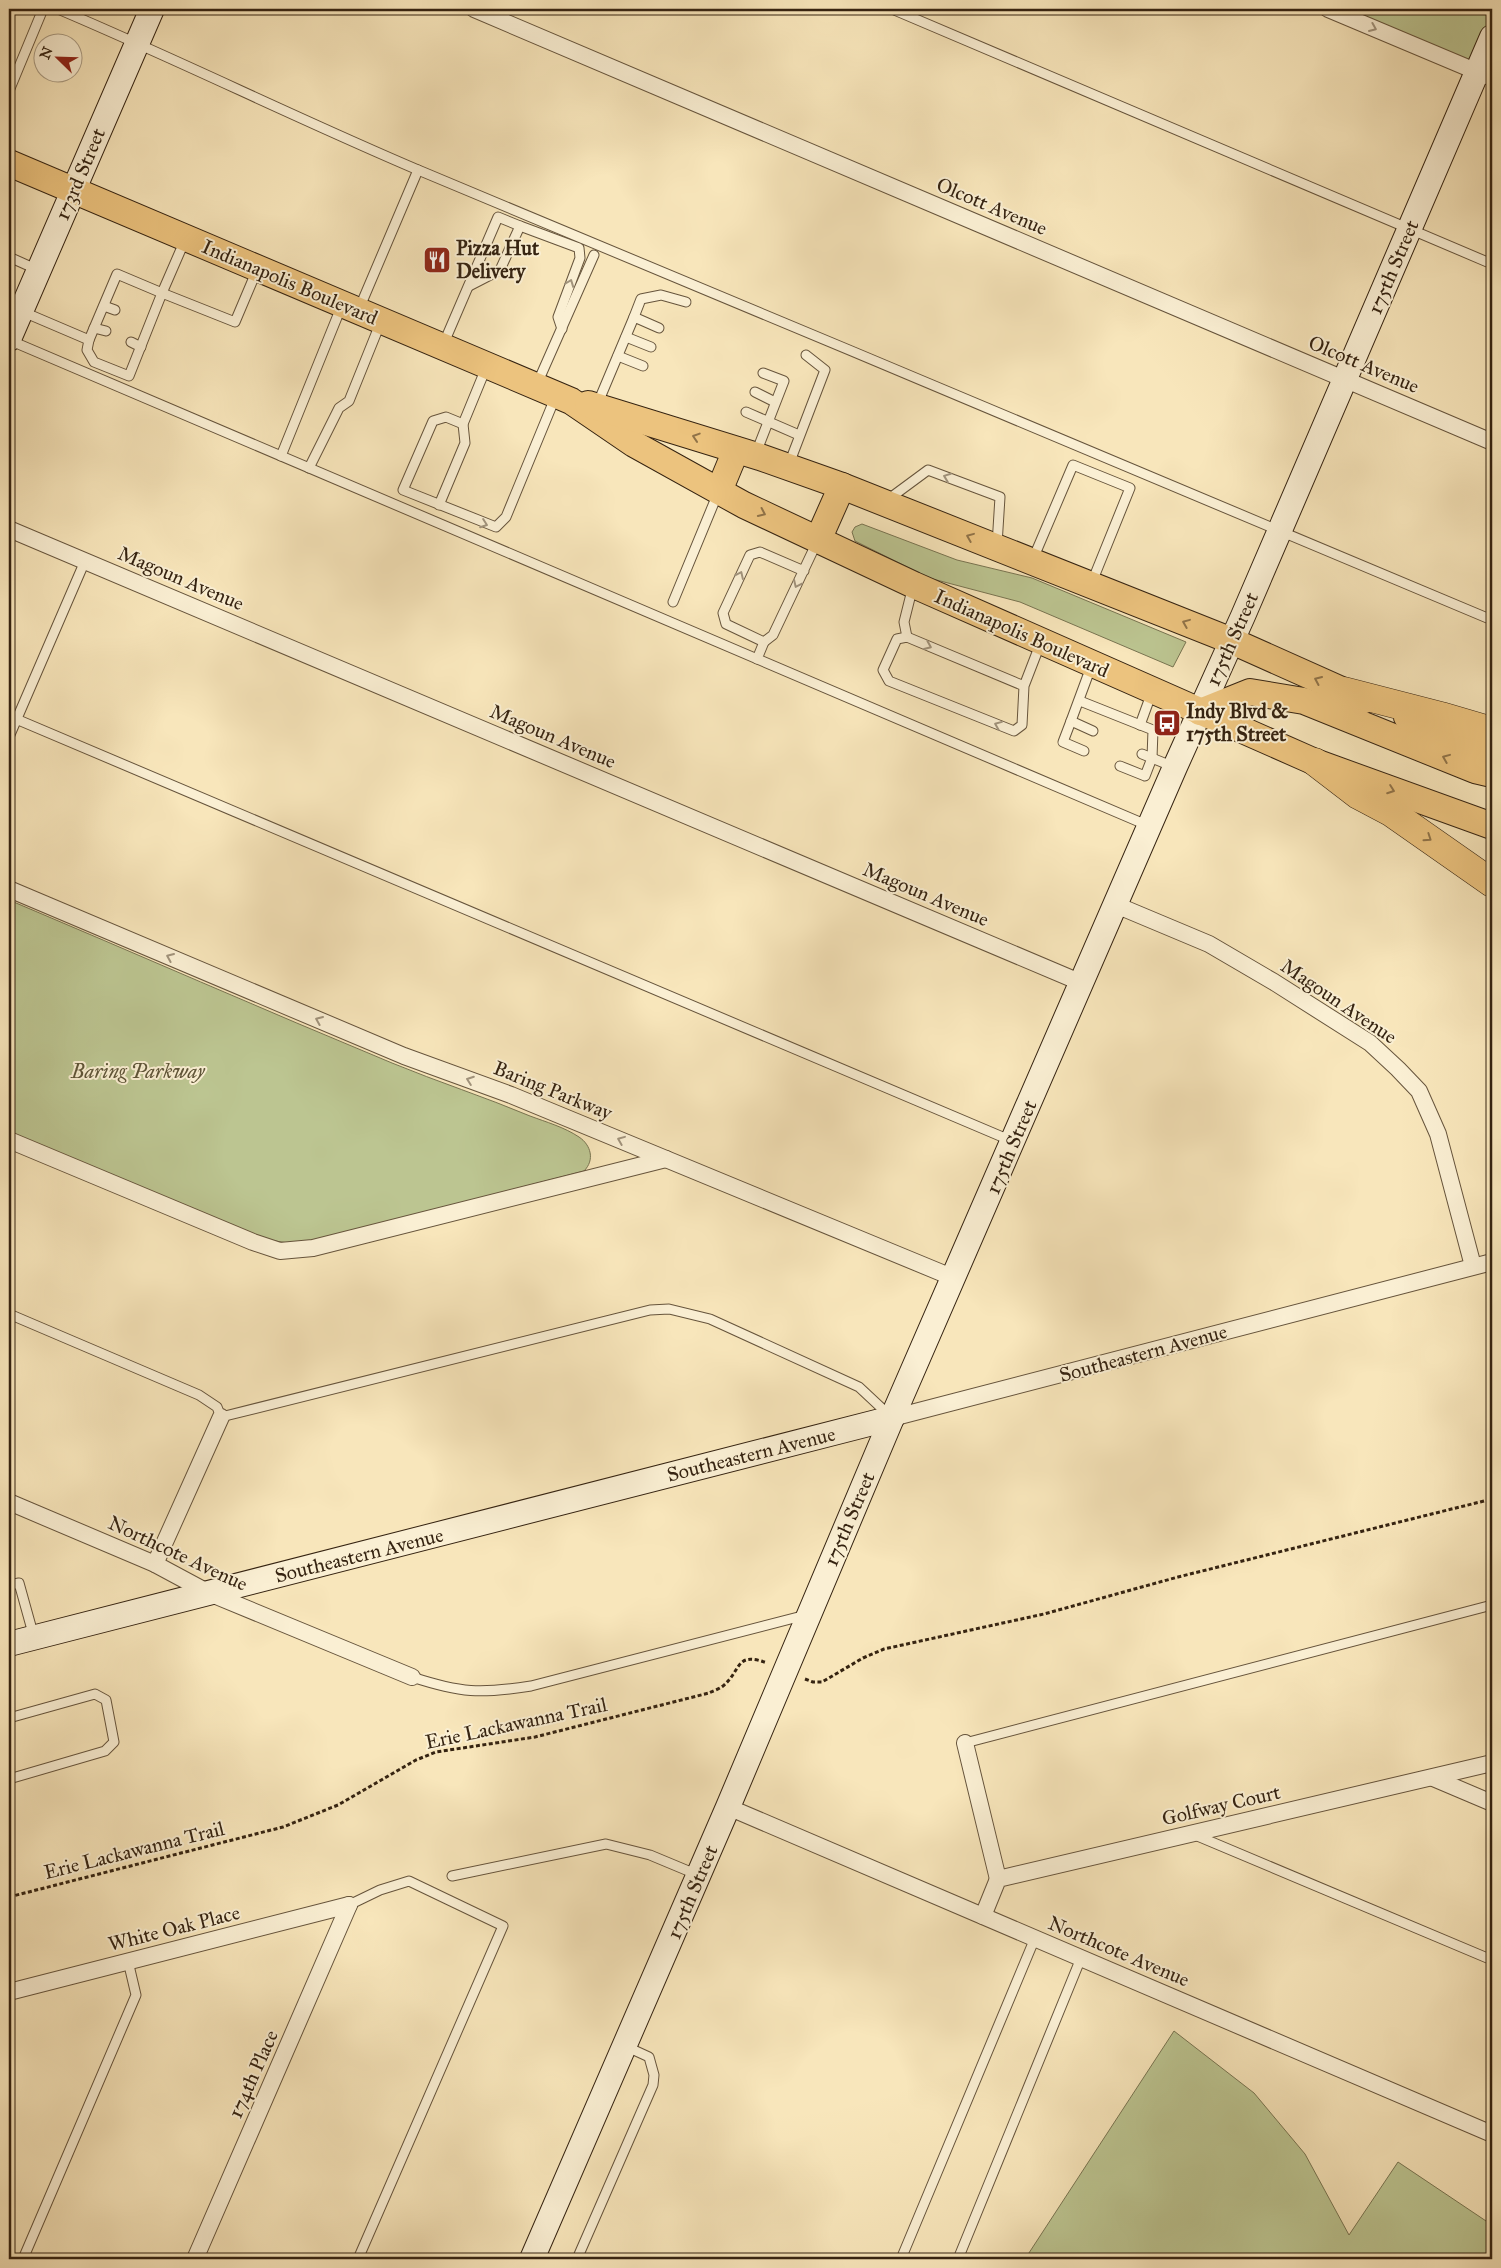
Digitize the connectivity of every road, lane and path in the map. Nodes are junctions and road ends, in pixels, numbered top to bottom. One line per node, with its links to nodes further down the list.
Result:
1 (43, 9): 10 (lane)
2 (58, 9): 8 (lane)
3 (152, 9): 8 (street, 173rd Street)
4 (474, 9): 48 (street, Olcott Avenue)
5 (892, 9): 15 (lane)
6 (1328, 9): 9 (street, one-way to 9)
7 (1492, 37): 9 (street, 175th Street)
8 (137, 42): 12 (lane); 13 (street, 173rd Street)
9 (1485, 75): 15 (street, 175th Street)
10 (9, 91)
11 (9, 163): 13 (main road, Indianapolis Boulevard)
12 (418, 170): 28 (lane); 67 (lane)
13 (73, 190): 16 (main road, Indianapolis Boulevard); 21 (street, 173rd Street)
14 (520, 226): 22 (lane); 22 (lane); 34 (lane, one-way to 14)
15 (1409, 229): 19 (lane); 48 (street, 175th Street)
16 (186, 238): 20 (main road, Indianapolis Boulevard); 23 (lane)
17 (594, 255): 34 (lane)
18 (9, 258): 21 (lane)
19 (1492, 264)
20 (258, 269): 23 (lane); 28 (main road, Indianapolis Boulevard)
21 (38, 270): 27 (street, 173rd Street)
22 (469, 286): 41 (lane)
23 (162, 293): 25 (lane); 31 (lane)
24 (686, 302): 29 (lane)
25 (104, 306): 26 (lane); 32 (lane)
26 (115, 310)
27 (21, 311): 37 (street, 173rd Street); 38 (lane)
28 (360, 313): 41 (main road, Indianapolis Boulevard); 59 (lane); 61 (lane)
29 (634, 317): 33 (lane); 36 (lane)
30 (140, 320): 31 (lane)
31 (150, 324): 40 (lane)
32 (94, 328): 35 (lane); 38 (lane)
33 (659, 328)
34 (562, 329): 50 (lane)
35 (106, 332)
36 (626, 336): 42 (lane); 44 (lane)
37 (9, 340): 59 (lane)
38 (89, 340): 40 (lane)
39 (131, 342): 40 (lane)
40 (141, 347)
41 (442, 347): 45 (main road, Indianapolis Boulevard)
42 (651, 347)
43 (806, 354): 56 (lane)
44 (618, 356): 46 (lane); 52 (lane)
45 (486, 366): 50 (main road, Indianapolis Boulevard); 55 (lane)
46 (643, 366)
47 (763, 373): 51 (lane)
48 (1344, 379): 57 (street, Olcott Avenue); 67 (street, 175th Street)
49 (755, 392): 51 (lane)
50 (554, 394): 52 (main road, Indianapolis Boulevard); 63 (main road, Indianapolis Boulevard); 65 (lane, one-way to 50)
51 (775, 402): 54 (lane)
52 (597, 405): 58 (main road, Indianapolis Boulevard, one-way to 52)
53 (746, 412): 54 (lane)
54 (768, 422): 56 (lane); 58 (lane)
55 (463, 424): 65 (lane); 65 (lane)
56 (799, 435): 60 (lane)
57 (1492, 442)
58 (745, 453): 60 (main road, Indianapolis Boulevard); 63 (main road)
59 (281, 456): 61 (lane)
60 (788, 467): 62 (main road, Indianapolis Boulevard)
61 (309, 468): 81 (lane)
62 (842, 486): 64 (main road, Indianapolis Boulevard); 68 (main road)
63 (719, 491): 68 (main road, Indianapolis Boulevard, one-way to 68); 75 (lane)
64 (884, 503): 69 (main road, Indianapolis Boulevard, one-way to 64); 69 (lane, one-way to 64)
65 (438, 505)
66 (9, 529): 70 (street, Magoun Avenue)
67 (1280, 529): 76 (lane); 78 (street, 175th Street)
68 (818, 540): 72 (lane); 73 (main road, Indianapolis Boulevard)
69 (997, 548): 71 (main road, Indianapolis Boulevard)
70 (85, 561): 88 (lane); 107 (street, Magoun Avenue)
71 (1032, 562): 74 (main road, Indianapolis Boulevard); 74 (lane)
72 (804, 571): 79 (lane, one-way to 79); 79 (lane, one-way to 72)
73 (914, 585): 77 (lane); 80 (main road, Indianapolis Boulevard)
74 (1091, 585): 78 (main road, Indianapolis Boulevard, one-way to 74)
75 (673, 602)
76 (1492, 620)
77 (907, 637): 83 (lane, one-way to 83); 83 (lane, one-way to 77)
78 (1232, 641): 85 (main road, Indianapolis Boulevard, one-way to 78); 87 (street, 175th Street)
79 (764, 642): 81 (lane)
80 (1041, 642): 82 (main road, Indianapolis Boulevard); 83 (lane)
81 (757, 659): 102 (lane)
82 (1092, 664): 84 (main road, Indianapolis Boulevard); 86 (lane)
83 (1024, 686)
84 (1153, 691): 87 (main road, Indianapolis Boulevard); 90 (lane)
85 (1344, 691): 92 (highway); 95 (main road, Indianapolis Boulevard)
86 (1080, 701): 89 (lane); 90 (lane)
87 (1200, 712): 98 (main road, Indianapolis Boulevard); 100 (street, 175th Street); 101 (main road, one-way to 87)
88 (13, 717): 93 (lane); 109 (lane)
89 (1071, 722): 91 (lane); 94 (lane)
90 (1140, 725): 97 (lane)
91 (1093, 731)
92 (1492, 731)
93 (9, 737)
94 (1084, 751)
95 (1492, 751)
96 (1142, 754): 97 (lane)
97 (1152, 758): 99 (lane); 100 (lane)
98 (1315, 762): 103 (main road, Indianapolis Boulevard, one-way to 103); 104 (highway, one-way to 104)
99 (1120, 766)
100 (1175, 767): 102 (street, 175th Street)
101 (1492, 774)
102 (1150, 826): 106 (street, 175th Street)
103 (1492, 826)
104 (1492, 883)
105 (9, 889): 110 (street, Baring Parkway, one-way to 105)
106 (1116, 905): 107 (street, 175th Street); 112 (street, Magoun Avenue)
107 (1082, 983): 109 (street, 175th Street)
108 (9, 1140): 110 (street)
109 (1013, 1141): 113 (street, 175th Street)
110 (666, 1159): 113 (street, Baring Parkway)
111 (1492, 1262): 112 (street, Southeastern Avenue)
112 (1473, 1266): 116 (street, Southeastern Avenue)
113 (954, 1278): 116 (street, 175th Street)
114 (9, 1314): 115 (lane)
115 (221, 1417): 116 (lane); 119 (street)
116 (892, 1418): 121 (street, Southeastern Avenue); 123 (street, 175th Street)
117 (1492, 1499): 128 (path)
118 (9, 1502): 119 (street, Northcote Avenue)
119 (155, 1564): 121 (street, Northcote Avenue)
120 (9, 1585): 124 (lane)
121 (208, 1593): 124 (street, Southeastern Avenue); 127 (street, Northcote Avenue)
122 (1492, 1605): 130 (lane)
123 (808, 1614): 127 (lane); 135 (street, 175th Street)
124 (34, 1638): 125 (street, Southeastern Avenue)
125 (9, 1644)
126 (766, 1663): 140 (path, Erie Lackawanna Trail)
127 (412, 1677)
128 (806, 1680)
129 (9, 1718): 133 (lane)
130 (965, 1743): 139 (street)
131 (1492, 1763): 132 (street, Golfway Court)
132 (1434, 1778): 134 (street); 136 (street, Golfway Court)
133 (9, 1779)
134 (1492, 1803)
135 (728, 1807): 138 (street, 175th Street); 142 (street, Northcote Avenue)
136 (1193, 1834): 139 (street, Golfway Court); 145 (lane)
137 (452, 1876): 138 (lane)
138 (699, 1876): 148 (street, 175th Street)
139 (998, 1880): 142 (street)
140 (9, 1897)
141 (350, 1905): 146 (street, White Oak Place); 151 (street, 174th Place); 152 (lane)
142 (983, 1916): 143 (street, Northcote Avenue)
143 (1036, 1938): 144 (street, Northcote Avenue); 155 (lane)
144 (1081, 1958): 149 (street, Northcote Avenue); 156 (lane)
145 (1492, 1960)
146 (128, 1962): 147 (street, White Oak Place); 150 (lane)
147 (9, 1992)
148 (625, 2046): 153 (street, 175th Street); 154 (lane)
149 (1492, 2134)
150 (23, 2259)
151 (195, 2259)
152 (358, 2259)
153 (532, 2259)
154 (577, 2259)
155 (901, 2259)
156 (958, 2259)

